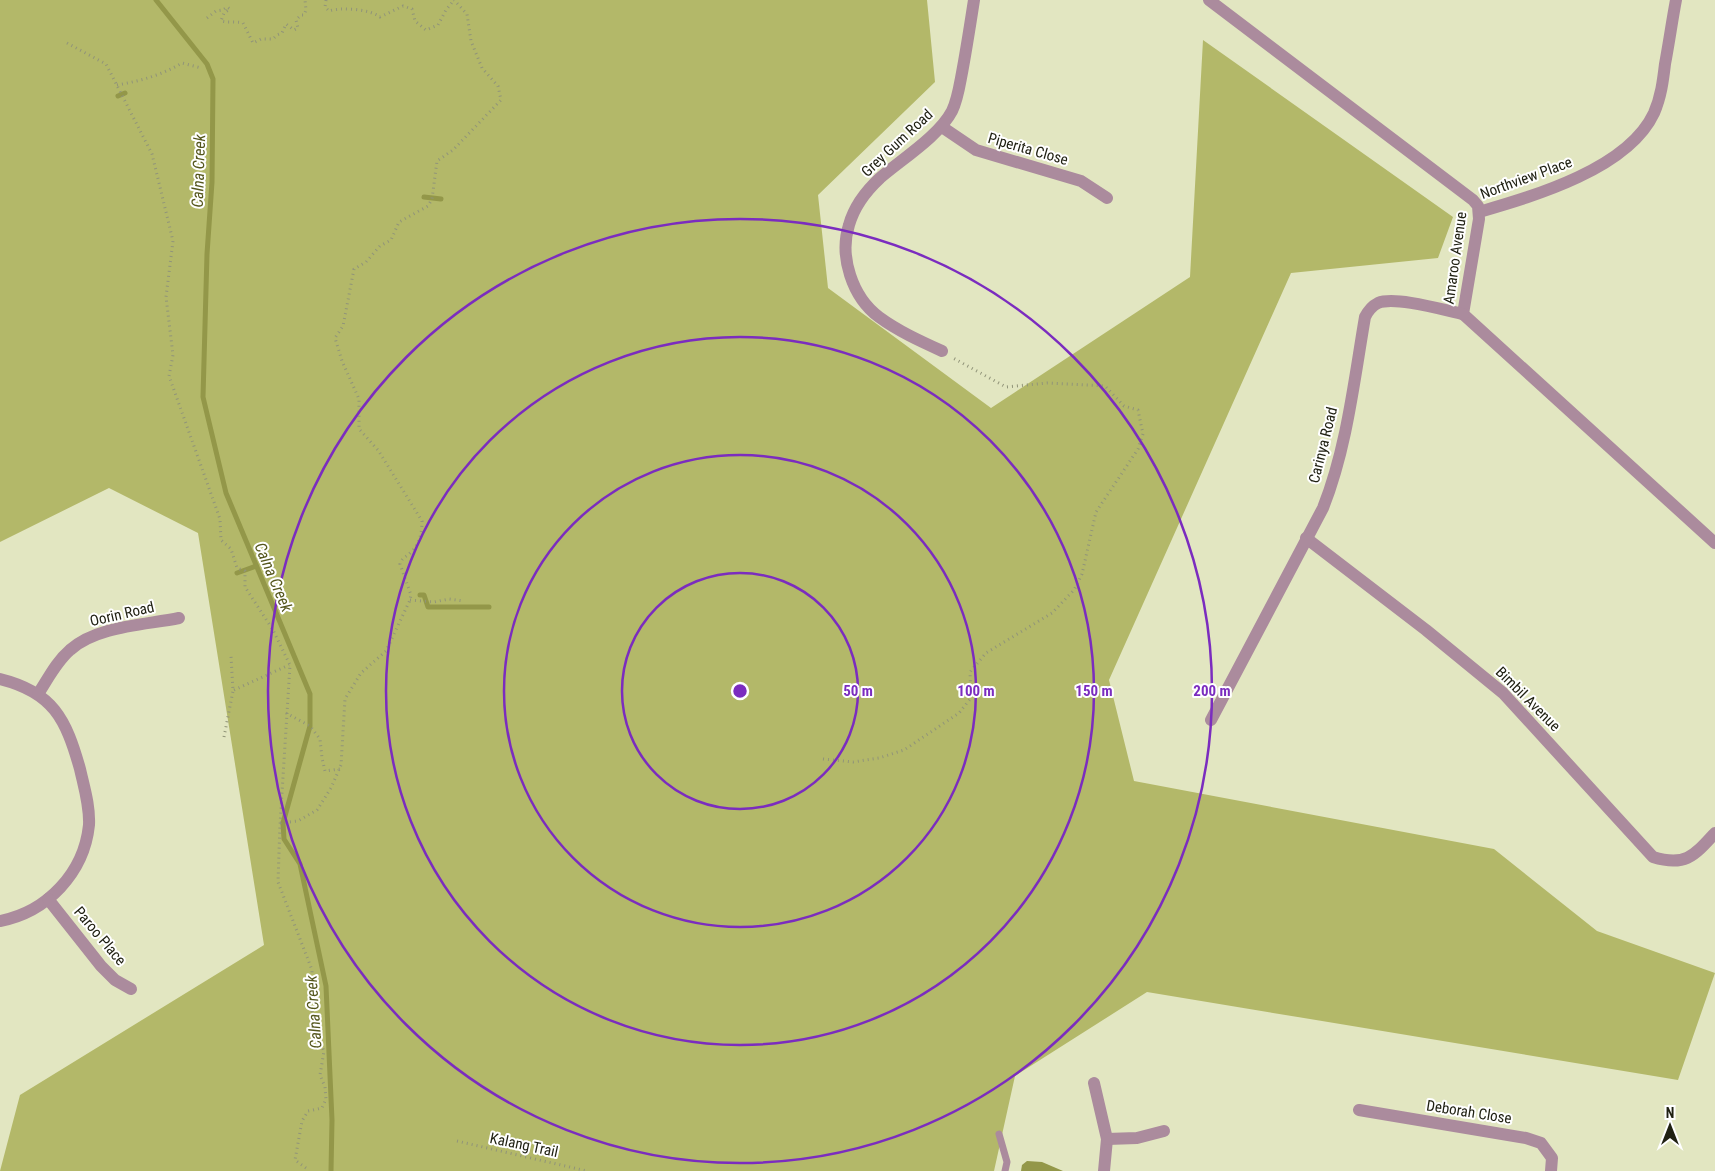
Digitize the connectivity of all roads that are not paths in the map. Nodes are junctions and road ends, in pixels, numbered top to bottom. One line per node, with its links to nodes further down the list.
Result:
1 (974, 0): 4 (street, Grey Gum Road)
2 (1209, 0): 6 (street, Amaroo Avenue)
3 (1676, 0): 6 (street, Northview Place)
4 (942, 127): 5 (street, Piperita Close); 8 (street, Grey Gum Road)
5 (1107, 198)
6 (1479, 212): 7 (street, Amaroo Avenue)
7 (1463, 314): 9 (street, Carinya Road); 10 (street, Amaroo Avenue)
8 (942, 351)
9 (1306, 538): 14 (street, Carinya Road); 15 (street, Bimbil Avenue)
10 (1715, 543)
11 (179, 618): 13 (street, Oorin Road)
12 (0, 679): 13 (street)
13 (38, 694): 16 (street)
14 (1211, 720)
15 (1715, 833)
16 (48, 899): 17 (street); 18 (street, Paroo Place)
17 (0, 921)
18 (131, 989)
19 (1094, 1084): 23 (street)
20 (1359, 1110): 26 (street, Deborah Close)
21 (1164, 1131): 23 (street)
22 (999, 1134): 24 (lane)
23 (1107, 1139): 25 (street)
24 (1005, 1171)
25 (1104, 1171)
26 (1551, 1171)

